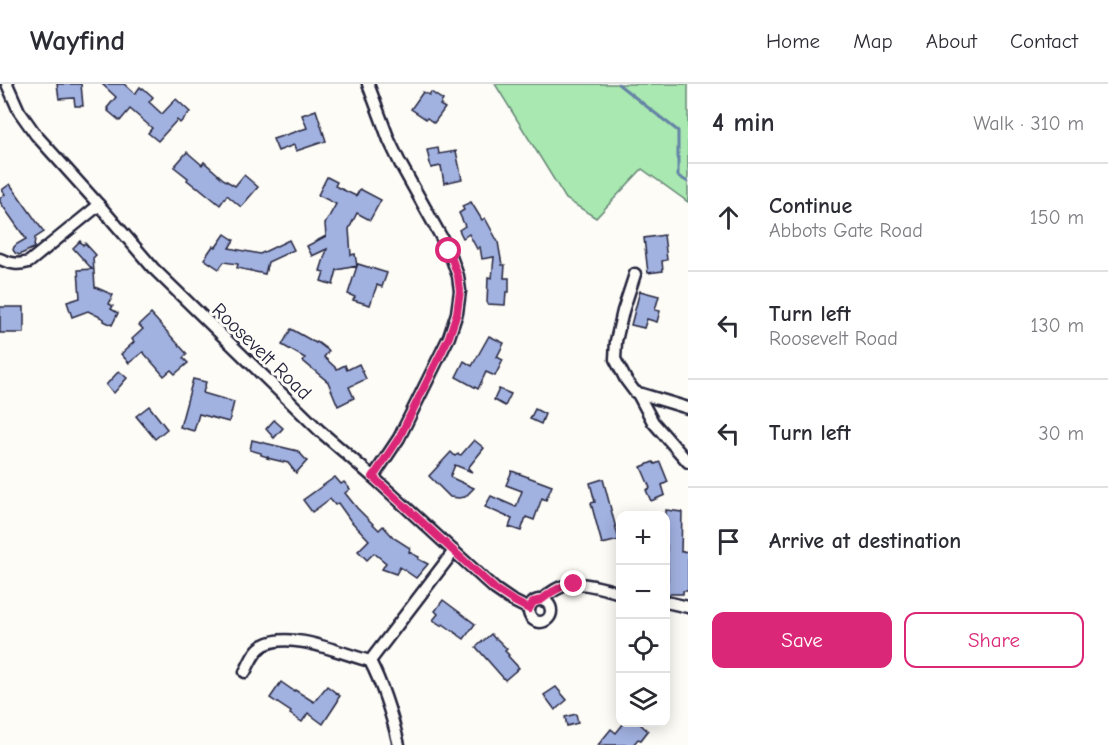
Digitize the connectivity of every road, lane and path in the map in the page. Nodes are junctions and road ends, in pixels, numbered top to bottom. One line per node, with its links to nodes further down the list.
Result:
1 (7, 84): 3 (street, Roosevelt Road)
2 (368, 84): 9 (street)
3 (99, 205): 4 (street); 9 (street, Roosevelt Road)
4 (0, 259)
5 (635, 274): 6 (street)
6 (639, 394): 7 (street); 8 (street)
7 (688, 408)
8 (688, 462)
9 (373, 477): 10 (street, Roosevelt Road)
10 (454, 551): 15 (street, Roosevelt Road); 16 (street)
11 (616, 592): 12 (street)
12 (541, 600): 15 (street); 15 (street)
13 (670, 603): 14 (street)
14 (688, 607)
15 (529, 609)
16 (370, 661): 17 (street); 18 (street)
17 (245, 672)
18 (399, 745)

